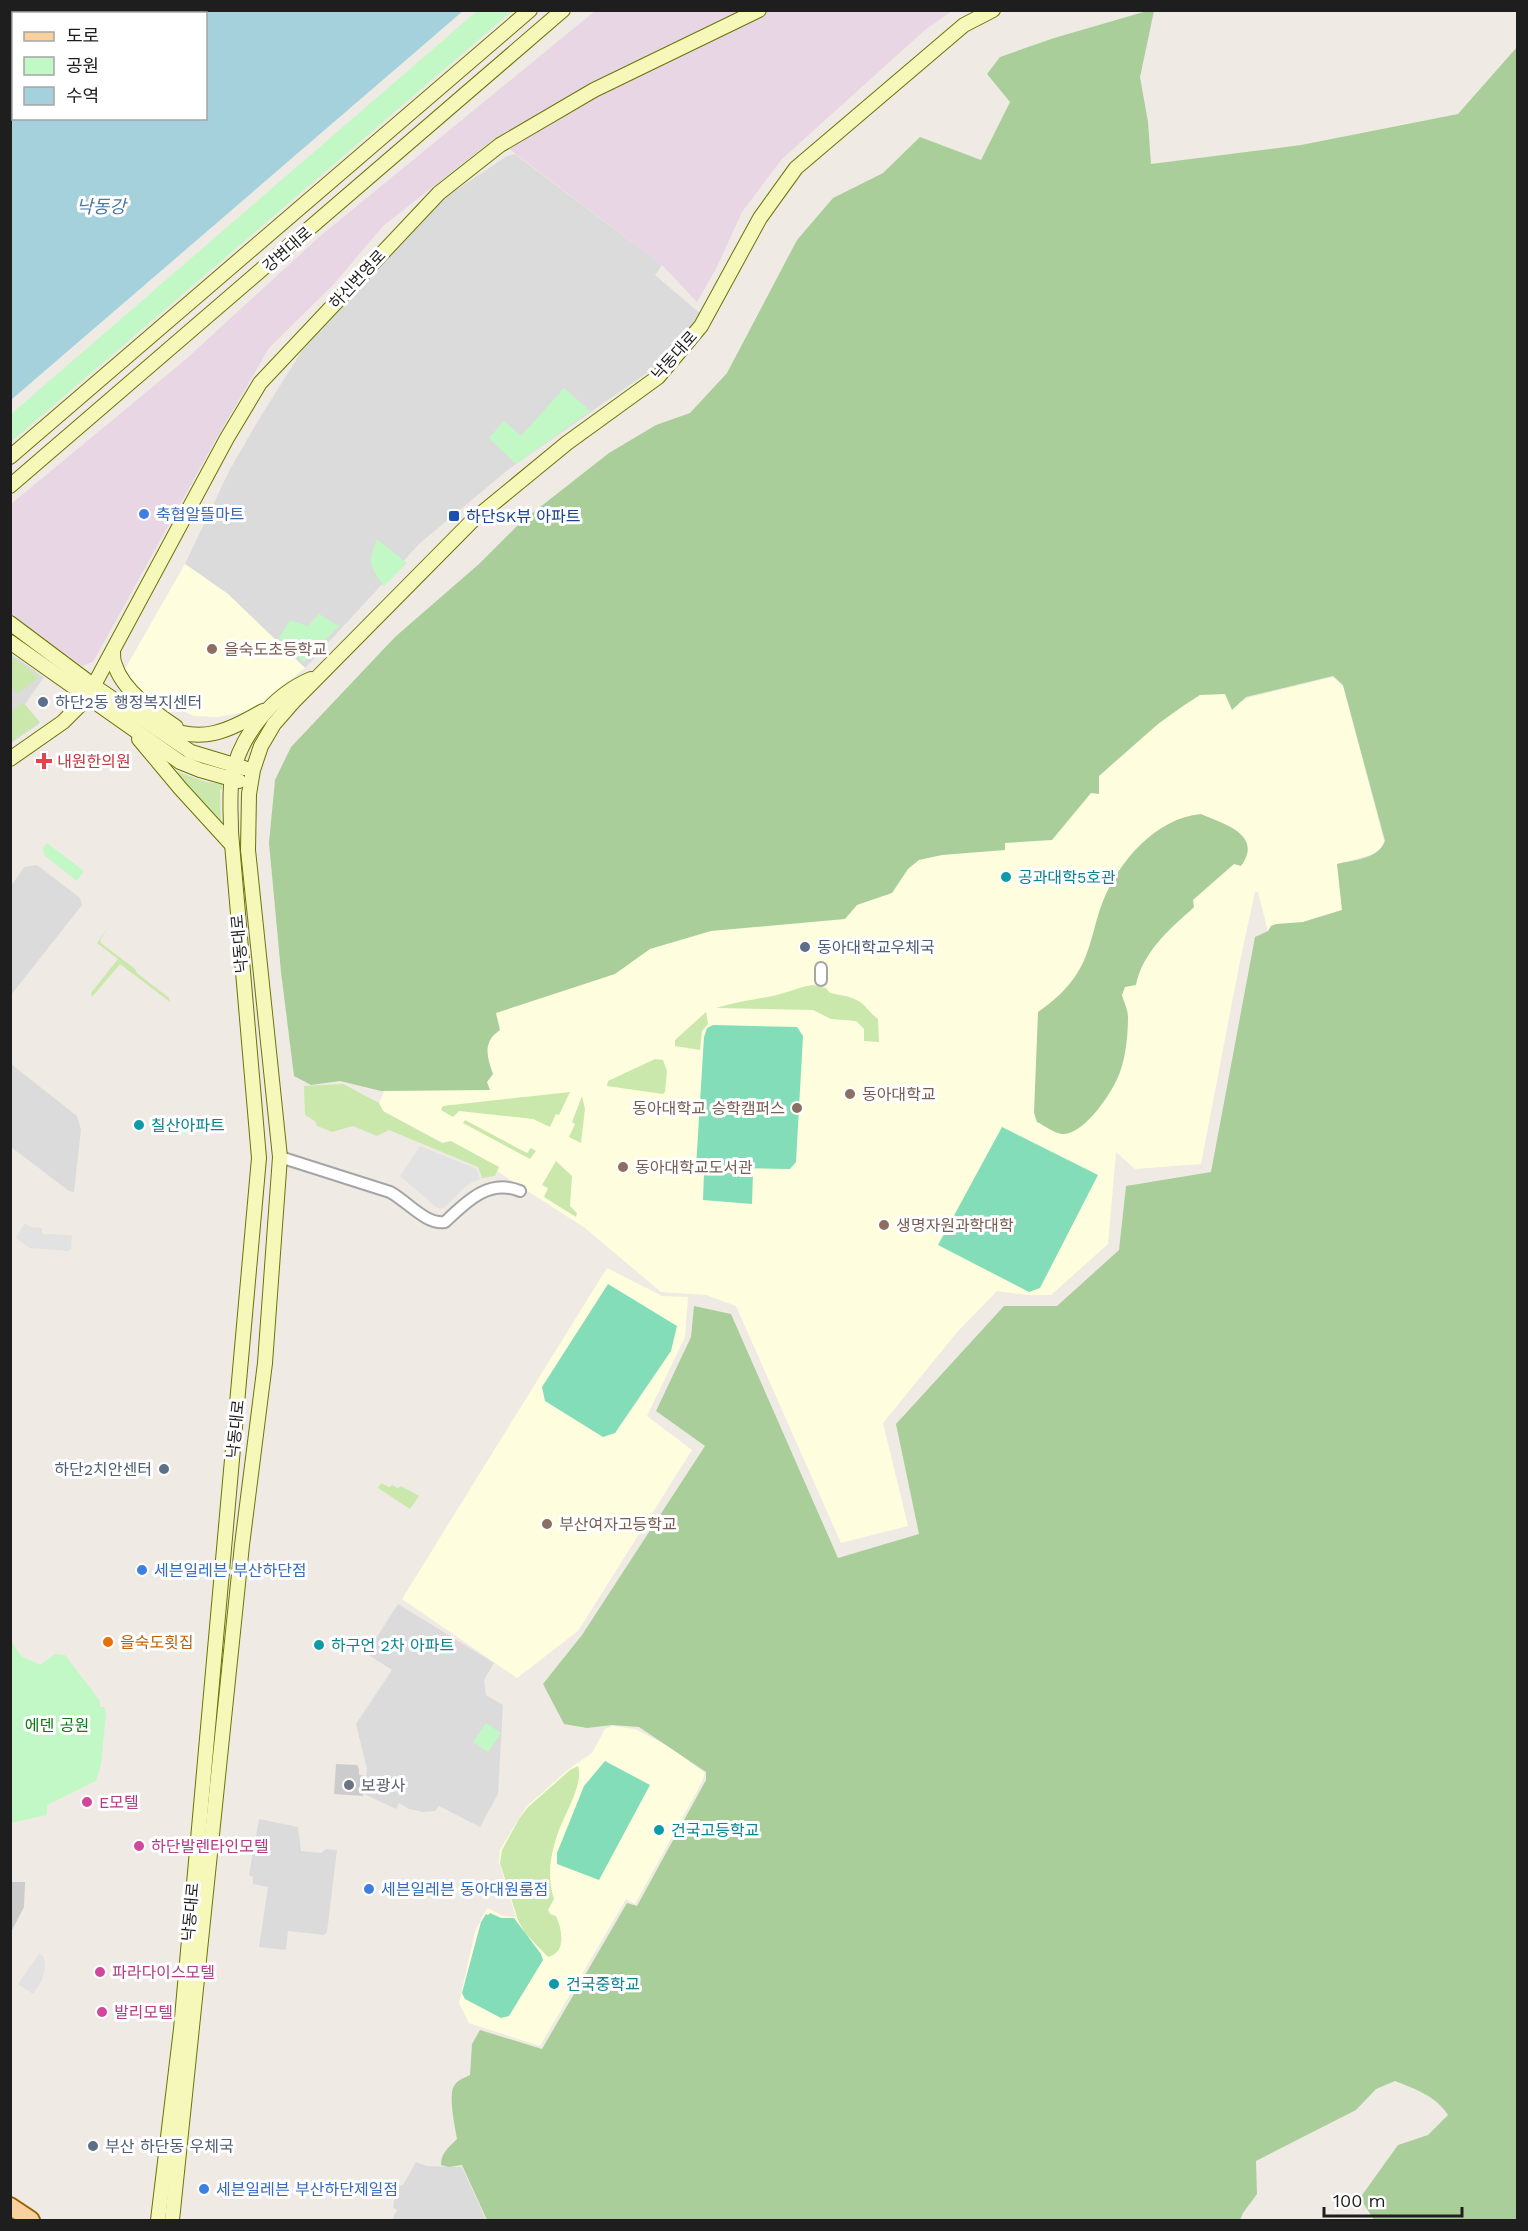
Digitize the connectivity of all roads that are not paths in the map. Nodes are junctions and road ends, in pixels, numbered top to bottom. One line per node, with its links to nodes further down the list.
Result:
1 (530, 10): 5 (street, 강변대로)
2 (563, 10): 6 (street, 강변대로)
3 (759, 10): 9 (street, 하신번영로)
4 (993, 10): 10 (street, 낙동대로)
5 (10, 457)
6 (10, 486)
7 (10, 623): 11 (street)
8 (10, 642): 11 (street)
9 (113, 651): 11 (street, 하신번영로); 14 (street)
10 (322, 675): 12 (street, 낙동대로); 17 (street, 낙동대로)
11 (91, 692): 13 (street); 15 (street, 하신번영로)
12 (273, 706): 14 (street); 16 (street, 낙동대로)
13 (133, 721): 14 (street); 16 (street); 18 (street)
14 (188, 734)
15 (10, 759)
16 (233, 772): 17 (street); 18 (street, 낙동대로)
17 (252, 776): 21 (street, 낙동대로)
18 (231, 845): 22 (street, 낙동대로)
19 (821, 968): 20 (street)
20 (821, 980)
21 (279, 1157): 22 (street); 23 (street); 25 (street, 낙동대로)
22 (259, 1158): 24 (street, 낙동대로)
23 (520, 1191)
24 (222, 1567): 25 (street); 28 (street, 낙동대로)
25 (239, 1570): 29 (street, 낙동대로)
26 (10, 2206): 27 (main road)
27 (31, 2220)
28 (158, 2220)
29 (172, 2220)

